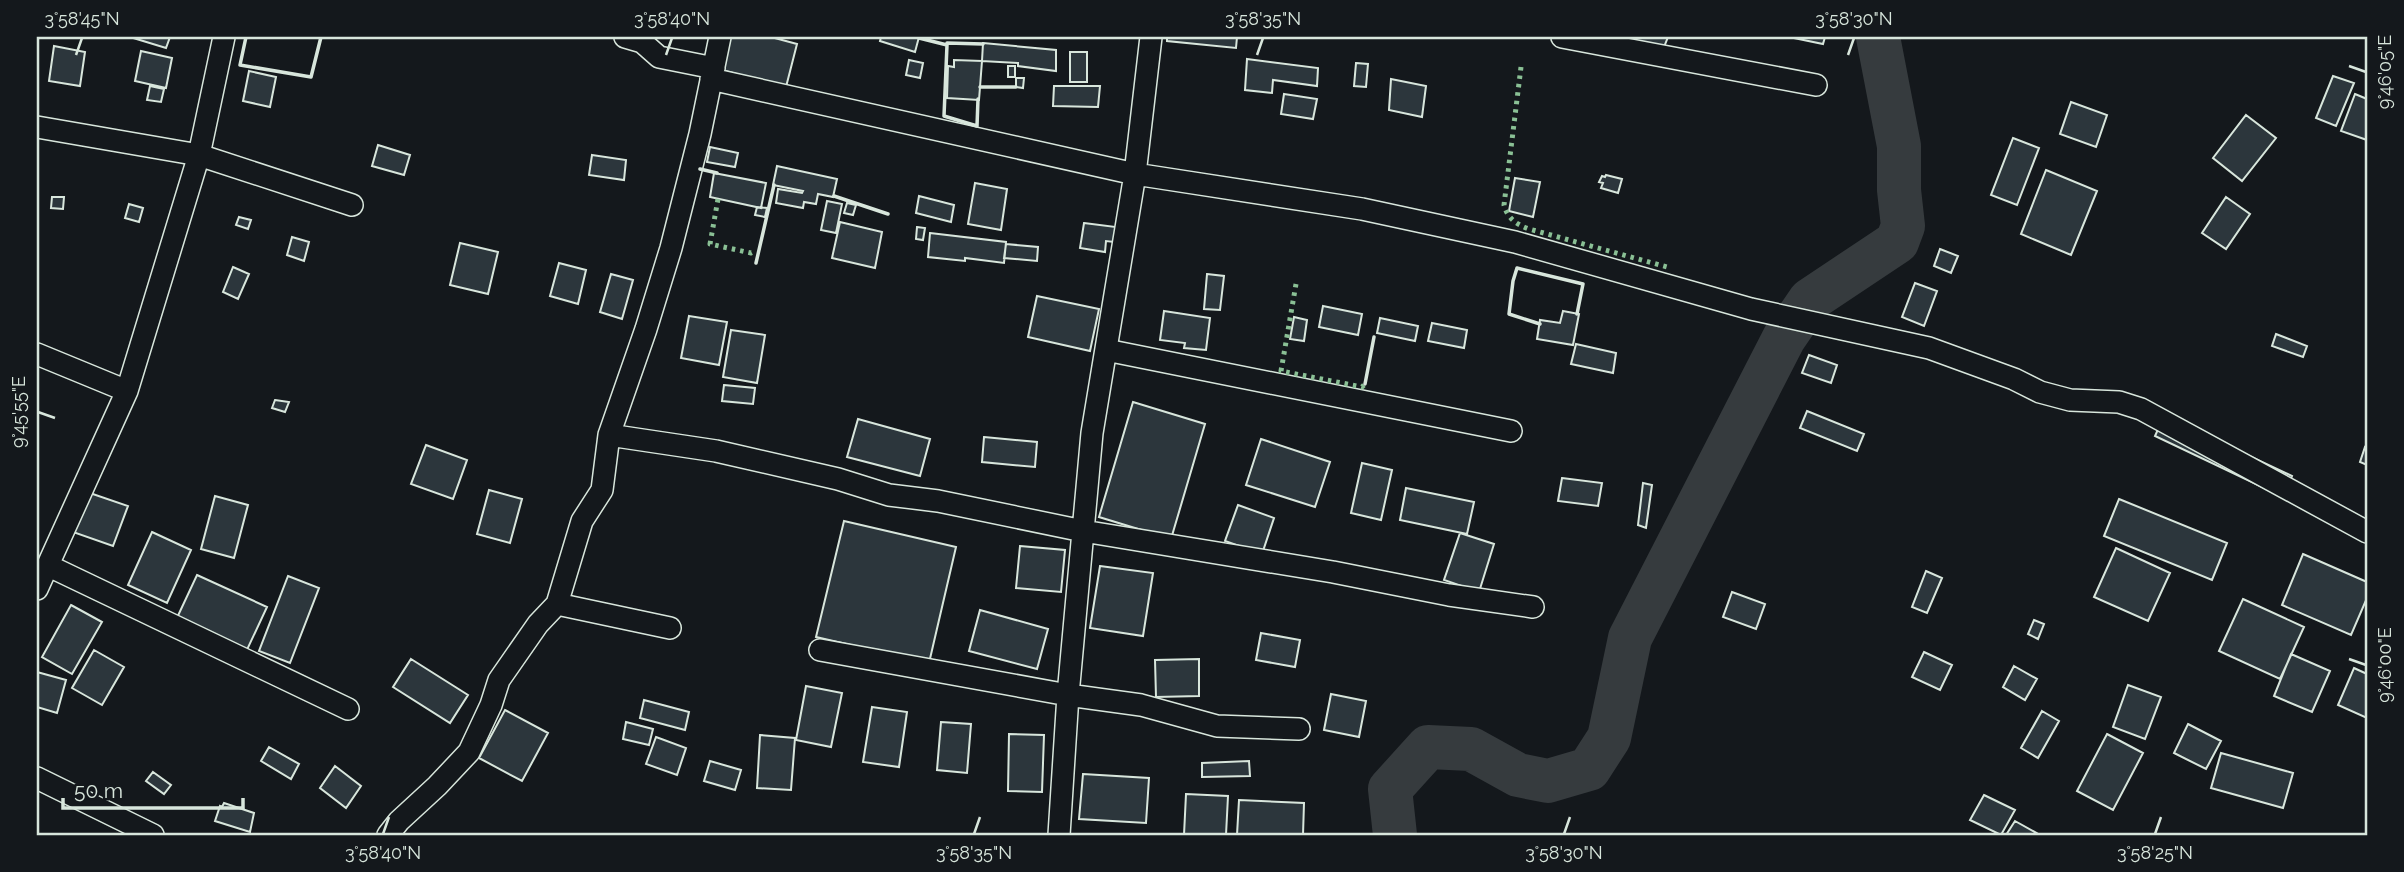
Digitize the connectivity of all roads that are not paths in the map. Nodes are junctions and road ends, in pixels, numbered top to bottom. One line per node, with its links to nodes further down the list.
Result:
1 (224, 37): 9 (street)
2 (625, 37): 6 (street)
3 (720, 37): 6 (street)
4 (1151, 37): 10 (street)
5 (1562, 37): 7 (street)
6 (712, 73): 10 (street); 16 (street)
7 (1816, 85)
8 (37, 127): 9 (street)
9 (199, 155): 11 (street); 14 (street)
10 (1135, 174): 12 (street); 18 (street)
11 (352, 205)
12 (1106, 351): 15 (street); 17 (street)
13 (37, 354): 14 (street)
14 (127, 391): 19 (street)
15 (1511, 431)
16 (609, 435): 17 (street); 21 (street)
17 (1083, 531): 22 (street); 25 (street)
18 (2367, 532)
19 (49, 566): 20 (street); 26 (street)
20 (37, 589)
21 (557, 604): 23 (street); 30 (street)
22 (1533, 607)
23 (670, 628)
24 (820, 650): 25 (street)
25 (1068, 695): 27 (street); 31 (street)
26 (348, 709)
27 (1299, 729)
28 (37, 778): 29 (street)
29 (153, 835)
30 (388, 835)
31 (1059, 835)

